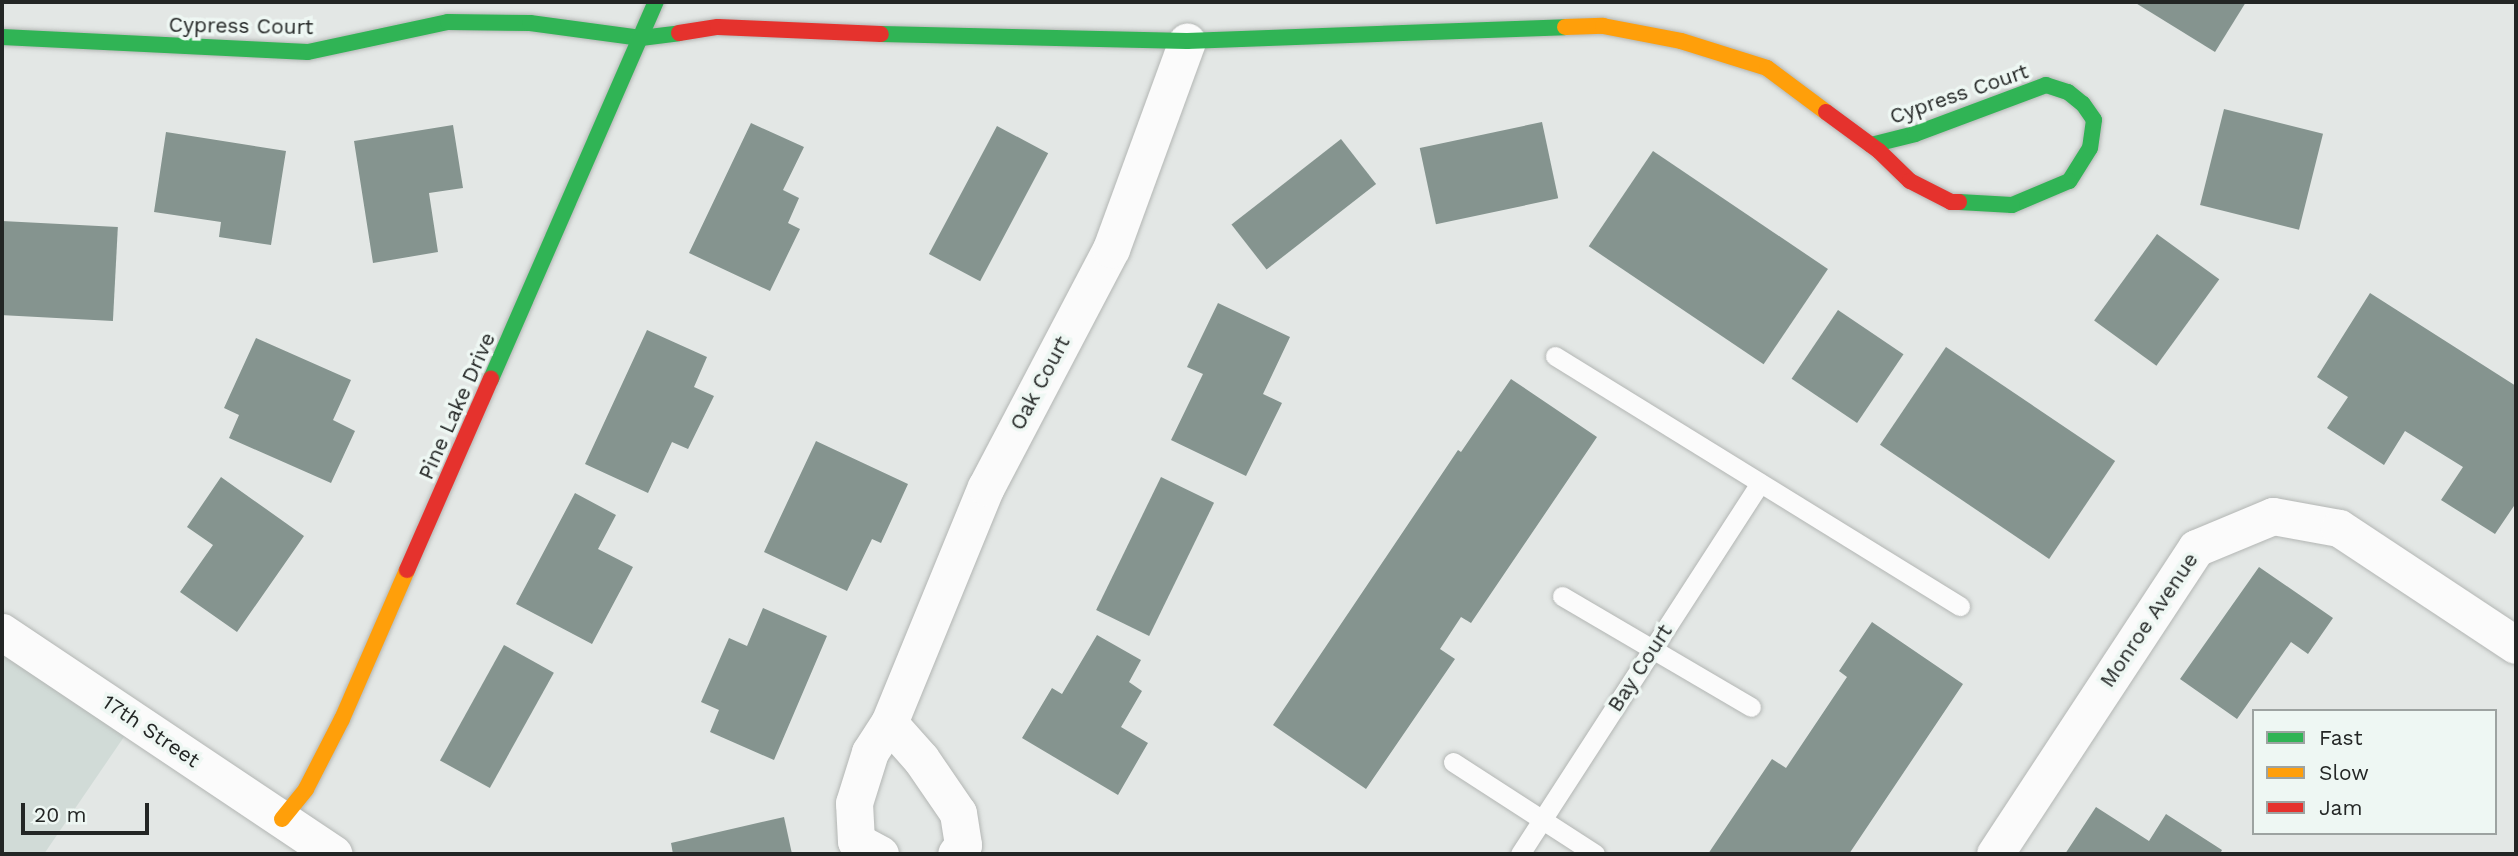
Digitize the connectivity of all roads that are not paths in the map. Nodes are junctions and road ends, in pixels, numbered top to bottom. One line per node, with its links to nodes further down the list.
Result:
1 (656, 2): 3 (street, Pine Lake Drive)
2 (2, 37): 3 (street, Cypress Court)
3 (641, 38): 4 (street, Cypress Court); 16 (street, Pine Lake Drive)
4 (1187, 41): 5 (street, Cypress Court); 14 (street, Oak Court)
5 (1871, 145): 5 (street, Cypress Court)
6 (1555, 356): 7 (lane)
7 (1760, 483): 9 (lane); 12 (lane, Bay Court)
8 (1562, 596): 12 (lane)
9 (1960, 607)
10 (2, 632): 16 (street, 17th Street)
11 (2516, 645): 23 (street, Monroe Avenue)
12 (1652, 649): 13 (lane); 17 (lane, Bay Court)
13 (1751, 707)
14 (889, 723): 19 (street, Oak Court); 20 (street)
15 (1453, 762): 17 (lane)
16 (282, 819): 18 (street, 17th Street)
17 (1543, 819): 21 (lane, Bay Court); 22 (lane)
18 (334, 854)
19 (880, 854)
20 (956, 854)
21 (1520, 854)
22 (1595, 854)
23 (1994, 854)

